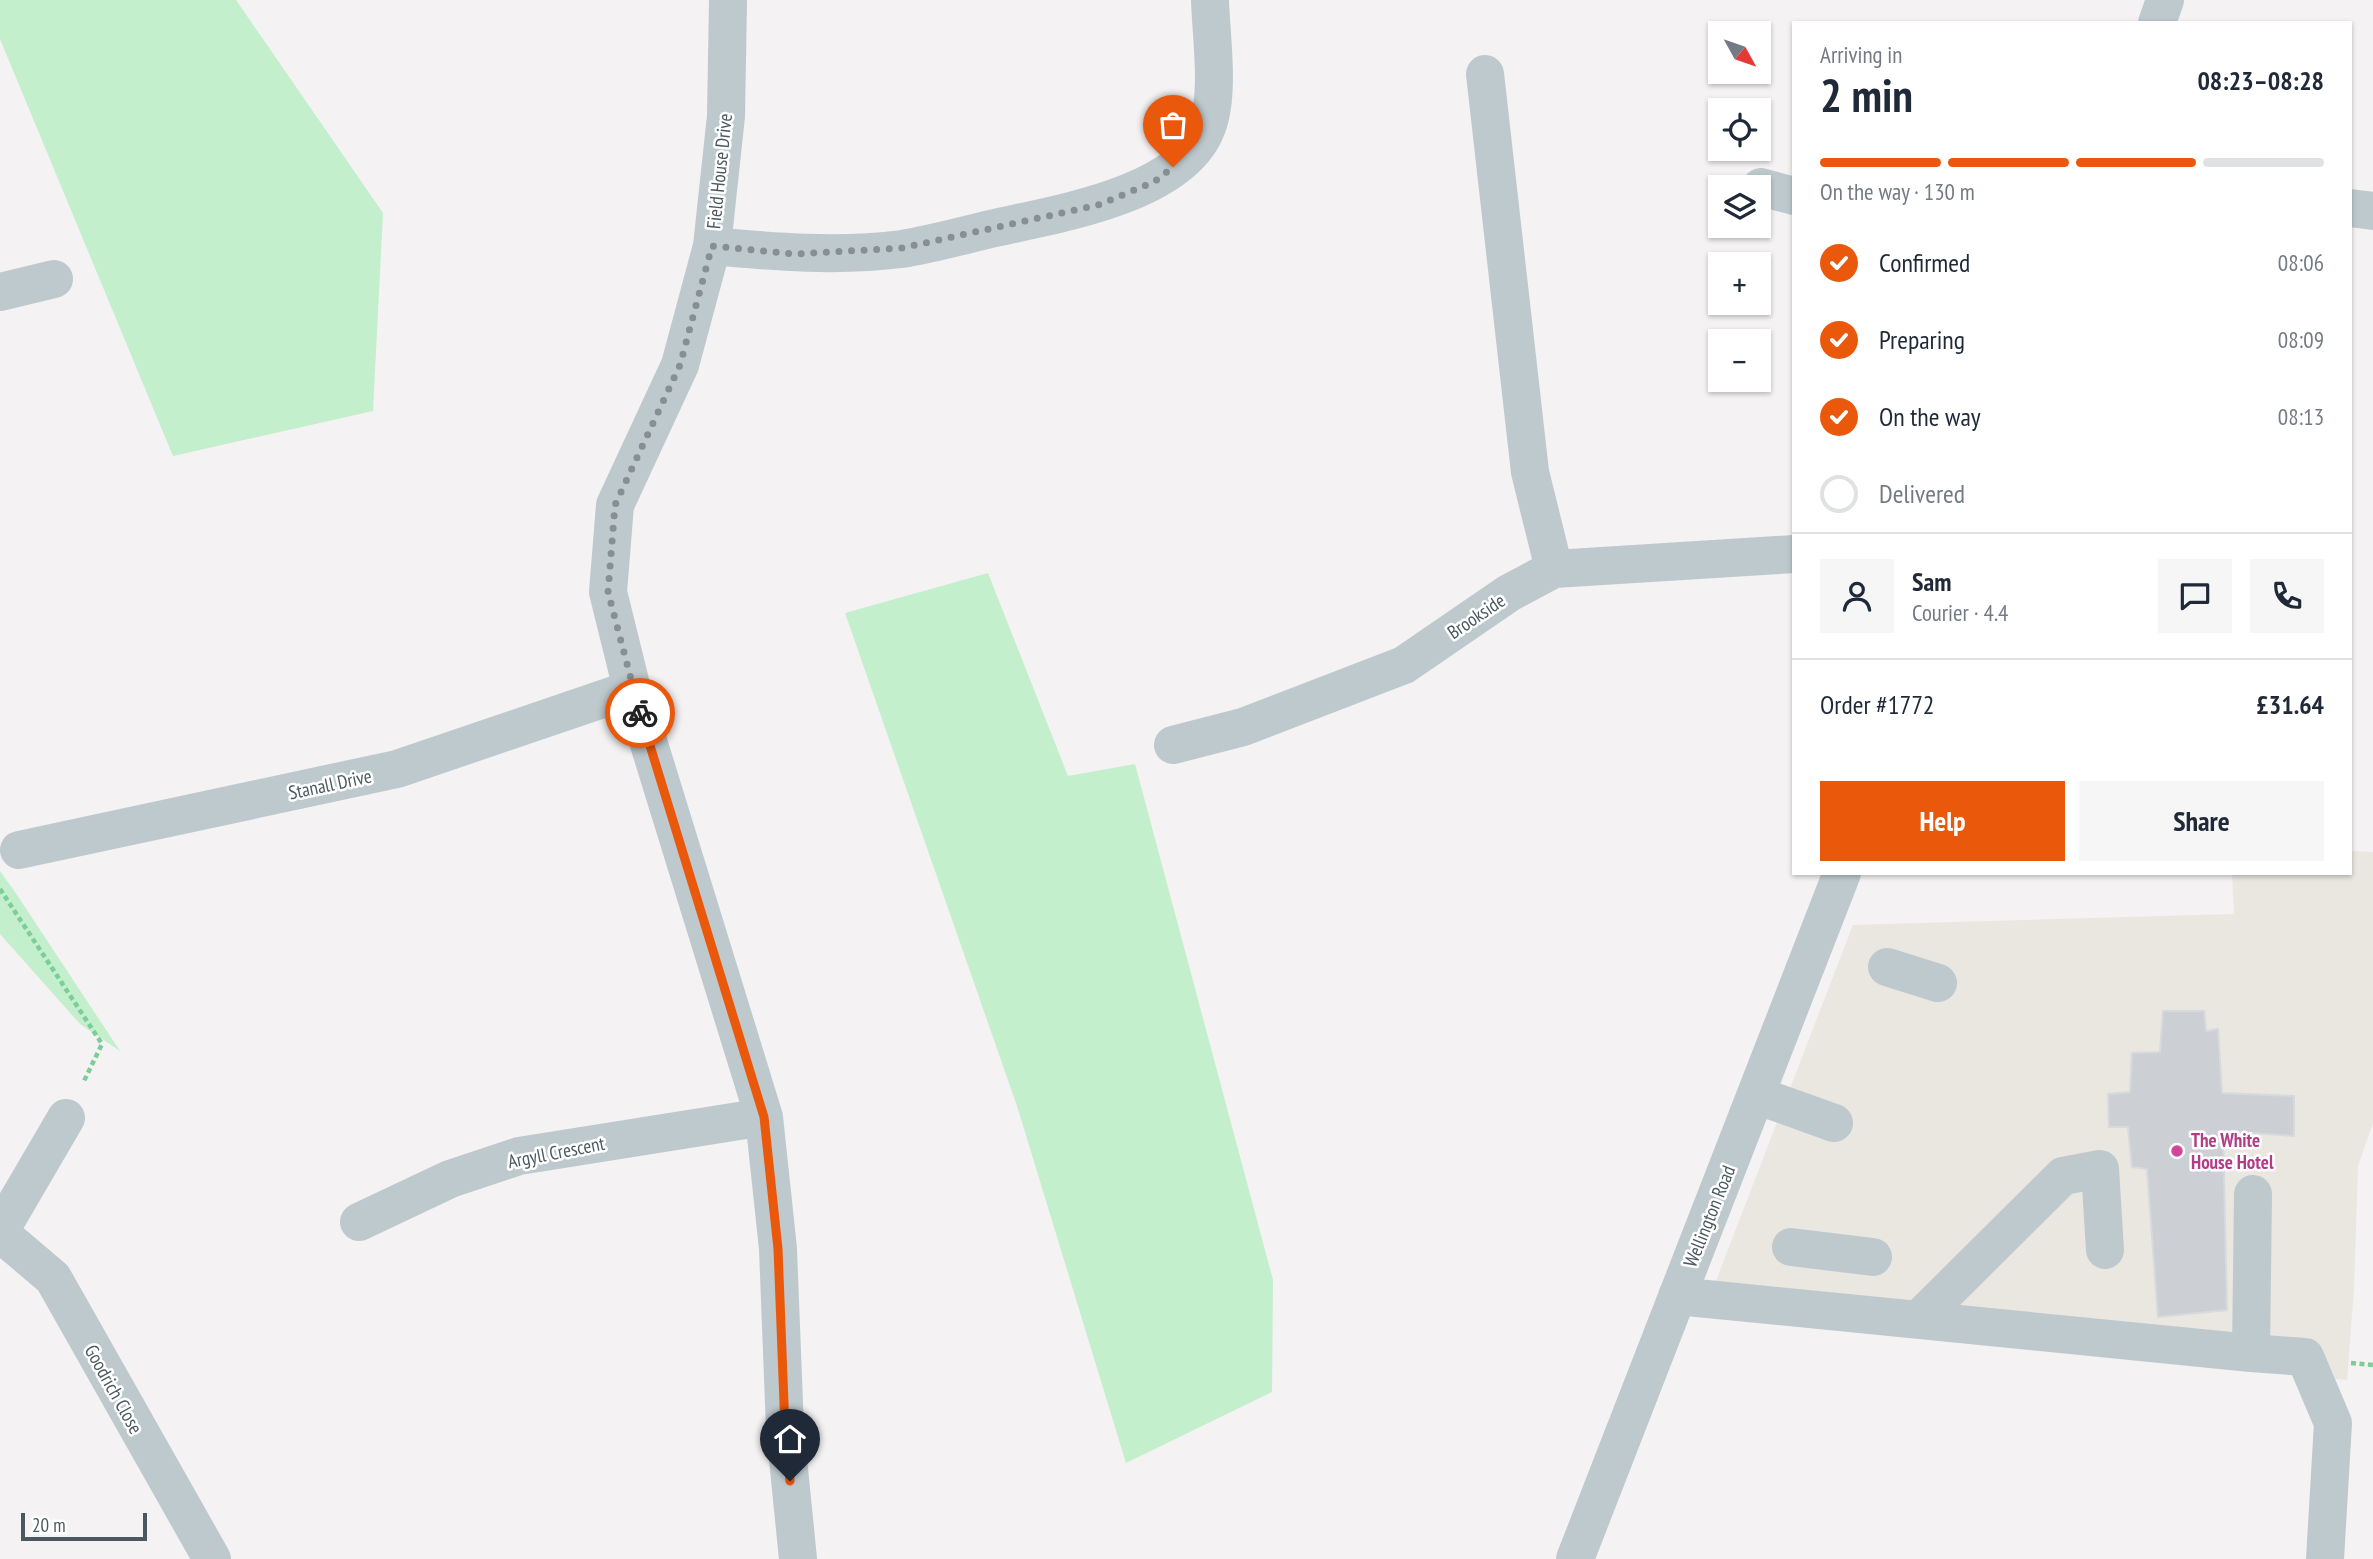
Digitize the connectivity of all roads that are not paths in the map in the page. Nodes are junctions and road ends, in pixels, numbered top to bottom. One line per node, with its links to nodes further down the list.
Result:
1 (728, 0): 8 (street, Field House Drive)
2 (1210, 0): 8 (street)
3 (2165, 0): 4 (street)
4 (2158, 21)
5 (1485, 74): 12 (street)
6 (2352, 208): 7 (street)
7 (2373, 211)
8 (712, 246): 13 (street, Field House Drive)
9 (54, 279): 10 (street)
10 (0, 292)
11 (1792, 554): 12 (street, Brookside)
12 (1554, 569): 14 (street, Brookside)
13 (632, 689): 15 (street, Stanall Drive); 20 (street, Field House Drive)
14 (1173, 745)
15 (19, 850)
16 (1841, 875): 19 (street, Wellington Road)
17 (1887, 967): 18 (street)
18 (1938, 983)
19 (1756, 1095): 22 (street); 29 (street, Wellington Road)
20 (764, 1117): 24 (street, Argyll Crescent); 33 (street, Field House Drive)
21 (66, 1118): 25 (street, Goodrich Close)
22 (1834, 1123)
23 (2253, 1194): 31 (street)
24 (359, 1222)
25 (0, 1232): 32 (street, Goodrich Close)
26 (1791, 1247): 28 (street)
27 (2105, 1250): 30 (street)
28 (1873, 1257)
29 (1677, 1296): 30 (street); 34 (street, Wellington Road)
30 (1918, 1320): 31 (street)
31 (2251, 1353): 35 (street)
32 (212, 1559)
33 (798, 1559)
34 (1575, 1559)
35 (2325, 1559)

